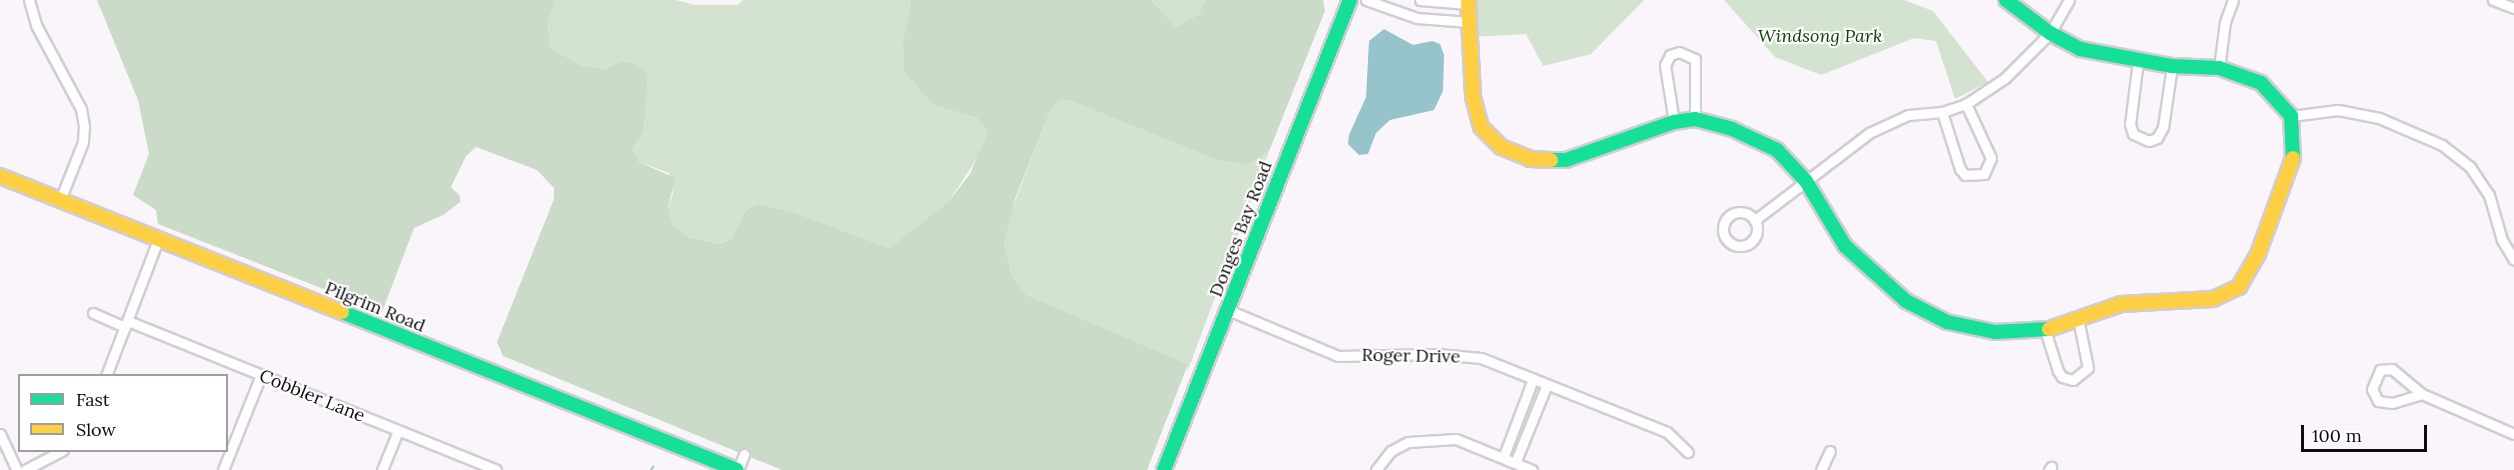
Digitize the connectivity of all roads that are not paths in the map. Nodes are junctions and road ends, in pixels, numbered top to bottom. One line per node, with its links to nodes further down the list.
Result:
1 (29, 0): 23 (street)
2 (1350, 0): 27 (street, Donges Bay Road)
3 (1366, 0): 11 (street)
4 (1420, 0): 9 (street)
5 (2006, 0): 12 (street)
6 (2069, 0): 12 (street)
7 (2233, 0): 15 (street)
8 (2493, 0): 10 (street)
9 (1468, 2): 11 (street)
10 (2514, 6)
11 (1469, 22): 20 (street)
12 (2050, 33): 13 (street); 16 (street)
13 (2138, 61): 14 (street); 14 (street)
14 (2172, 66): 15 (street)
15 (2219, 68): 18 (street)
16 (1966, 104): 17 (street); 17 (street)
17 (1942, 112): 22 (street)
18 (2291, 116): 26 (street); 29 (street)
19 (1695, 119): 20 (street); 20 (street); 22 (street)
20 (1674, 122)
21 (0, 176): 23 (street, Pilgrim Road)
22 (1806, 181): 24 (street); 31 (street)
23 (60, 200): 25 (street, Pilgrim Road)
24 (1755, 220)
25 (158, 240): 30 (street); 52 (street, Pilgrim Road)
26 (2514, 260)
27 (1228, 310): 34 (street, Roger Drive); 53 (street, Donges Bay Road)
28 (93, 313): 30 (street, Cobbler Lane)
29 (2078, 319): 31 (street); 31 (street)
30 (127, 324): 32 (street); 33 (street, Cobbler Lane)
31 (2044, 330)
32 (106, 374)
33 (261, 375): 37 (street, Cobbler Lane); 49 (street)
34 (1533, 380): 35 (street, Roger Drive); 44 (street)
35 (1547, 384): 42 (street, Roger Drive); 45 (street)
36 (2422, 394): 36 (street); 39 (street)
37 (398, 430): 50 (street); 51 (street, Cobbler Lane)
38 (0, 434): 47 (street)
39 (2514, 434)
40 (1830, 451): 55 (street)
41 (59, 452): 48 (street)
42 (1688, 452)
43 (744, 454): 52 (street)
44 (1503, 458): 45 (street); 46 (street)
45 (1515, 463): 54 (street)
46 (1377, 469)
47 (17, 470)
48 (25, 470)
49 (223, 470)
50 (382, 470)
51 (496, 470)
52 (738, 470)
53 (1164, 470)
54 (1532, 470)
55 (1821, 470)

